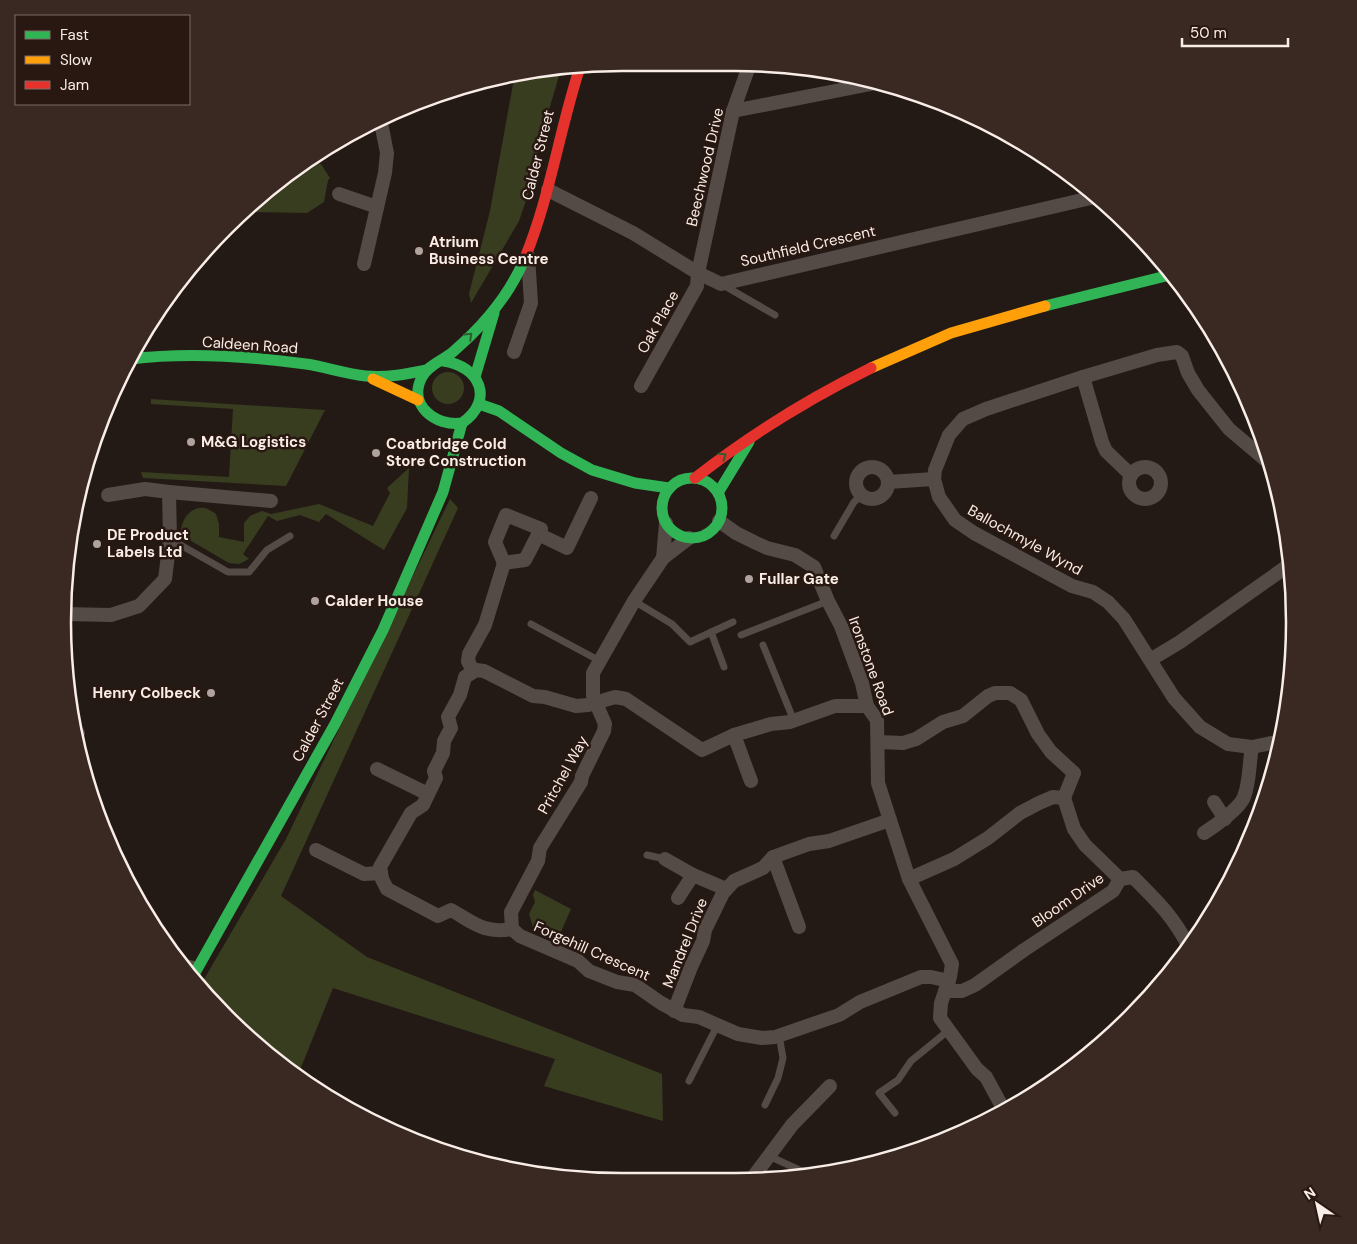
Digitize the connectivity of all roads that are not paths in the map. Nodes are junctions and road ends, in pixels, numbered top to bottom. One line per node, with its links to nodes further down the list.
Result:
1 (747, 71): 4 (street, Beechwood Drive)
2 (578, 73): 6 (street, Calder Street)
3 (860, 86): 4 (street)
4 (733, 111): 12 (street, Beechwood Drive)
5 (382, 126): 9 (street)
6 (548, 190): 10 (street, Calder Street); 12 (street)
7 (339, 194): 9 (street)
8 (1087, 199): 14 (street, Southfield Crescent)
9 (377, 206): 11 (street)
10 (528, 252): 15 (street, Calder Street); 17 (street, Calder Street)
11 (364, 264)
12 (698, 273): 14 (street); 24 (street, Oak Place)
13 (1163, 277): 29 (street)
14 (721, 284): 16 (lane)
15 (494, 311): 19 (street, Calder Street, one-way to 15); 22 (street, Calder Street)
16 (775, 315)
17 (514, 352)
18 (139, 358): 21 (street, Caldeen Road)
19 (443, 360): 20 (street, Calder Street); 22 (street)
20 (427, 370): 21 (street, Caldeen Road); 25 (street)
21 (367, 376): 25 (street, Caldeen Road)
22 (475, 377): 26 (street, Calder Street)
23 (1083, 377): 30 (street); 32 (street); 35 (street)
24 (641, 386)
25 (418, 400): 28 (street)
26 (478, 404): 27 (street, Calder Street); 33 (street)
27 (462, 422): 28 (street); 31 (street, Calder Street)
28 (441, 431): 31 (street, Calder Street)
29 (753, 436): 34 (street, one-way to 29); 39 (street)
30 (1260, 455)
31 (449, 466): 95 (street, Calder Street)
32 (1131, 475)
33 (612, 477): 37 (street); 44 (street)
34 (695, 478): 37 (street); 39 (street)
35 (934, 479): 36 (street); 62 (street, Ballochmyle Wynd)
36 (888, 482): 41 (street); 41 (street)
37 (669, 488): 44 (street)
38 (169, 492): 40 (street); 43 (street); 50 (street)
39 (718, 493): 45 (street)
40 (108, 495)
41 (862, 495): 48 (lane)
42 (591, 498): 46 (street)
43 (271, 501)
44 (665, 519): 49 (street); 51 (street, Pritchel Way)
45 (719, 521): 49 (street); 55 (street, Ironstone Road)
46 (538, 534): 52 (street); 52 (street)
47 (290, 536): 50 (lane)
48 (834, 536)
49 (689, 538): 51 (street, Pritchel Way)
50 (170, 539): 56 (street)
51 (663, 558): 54 (street, Pritchel Way)
52 (504, 563): 65 (street)
53 (1283, 569): 62 (street)
54 (634, 601): 59 (lane); 63 (street, Pritchel Way)
55 (828, 602): 60 (lane); 67 (street, Ironstone Road)
56 (71, 614)
57 (733, 622): 59 (lane)
58 (531, 624): 63 (lane)
59 (711, 632): 64 (lane)
60 (741, 635)
61 (763, 646): 68 (lane)
62 (1150, 660): 72 (street, Ballochmyle Wynd)
63 (600, 661): 66 (street, Pritchel Way)
64 (724, 667)
65 (473, 671): 66 (street); 75 (street)
66 (596, 702): 69 (street); 92 (street, Pritchel Way)
67 (867, 706): 68 (street); 70 (street, Ironstone Road)
68 (794, 720): 69 (street)
69 (734, 735): 74 (street)
70 (878, 742): 76 (street); 79 (street, Ironstone Road)
71 (1272, 743): 72 (street, Ballochmyle Wynd)
72 (1252, 747): 78 (street)
73 (376, 769): 75 (street)
74 (751, 781)
75 (428, 794): 85 (street)
76 (1064, 798): 87 (street, Bloom Drive); 88 (street)
77 (1214, 802): 78 (street)
78 (1225, 819): 80 (street)
79 (890, 820): 83 (street, Mandrel Drive); 88 (street, Ironstone Road)
80 (1204, 833)
81 (316, 850): 85 (street)
82 (646, 855): 84 (lane)
83 (773, 857): 89 (street, Mandrel Drive); 91 (street)
84 (665, 859): 86 (street)
85 (381, 873): 92 (street, Forgehill Crescent)
86 (693, 875): 89 (street); 90 (street)
87 (1120, 879): 93 (street); 97 (street, Bloom Drive)
88 (909, 880): 97 (street, Ironstone Road)
89 (726, 889): 98 (street, Mandrel Drive)
90 (678, 898)
91 (799, 927)
92 (512, 929): 98 (street, Forgehill Crescent)
93 (1185, 939)
94 (188, 961): 95 (lane)
95 (202, 961): 96 (street, Calder Street)
96 (196, 971)
97 (947, 986): 100 (street, Ironstone Road); 101 (street, Forgehill Crescent)
98 (674, 1011): 99 (street, Forgehill Crescent)
99 (718, 1024): 101 (street, Forgehill Crescent); 102 (lane)
100 (949, 1030): 104 (street, Ironstone Road); 106 (lane)
101 (779, 1035): 105 (lane)
102 (689, 1081)
103 (830, 1086): 107 (street)
104 (1001, 1104)
105 (765, 1106)
106 (894, 1113)
107 (769, 1156): 108 (lane); 109 (street)
108 (797, 1169)
109 (757, 1172)

